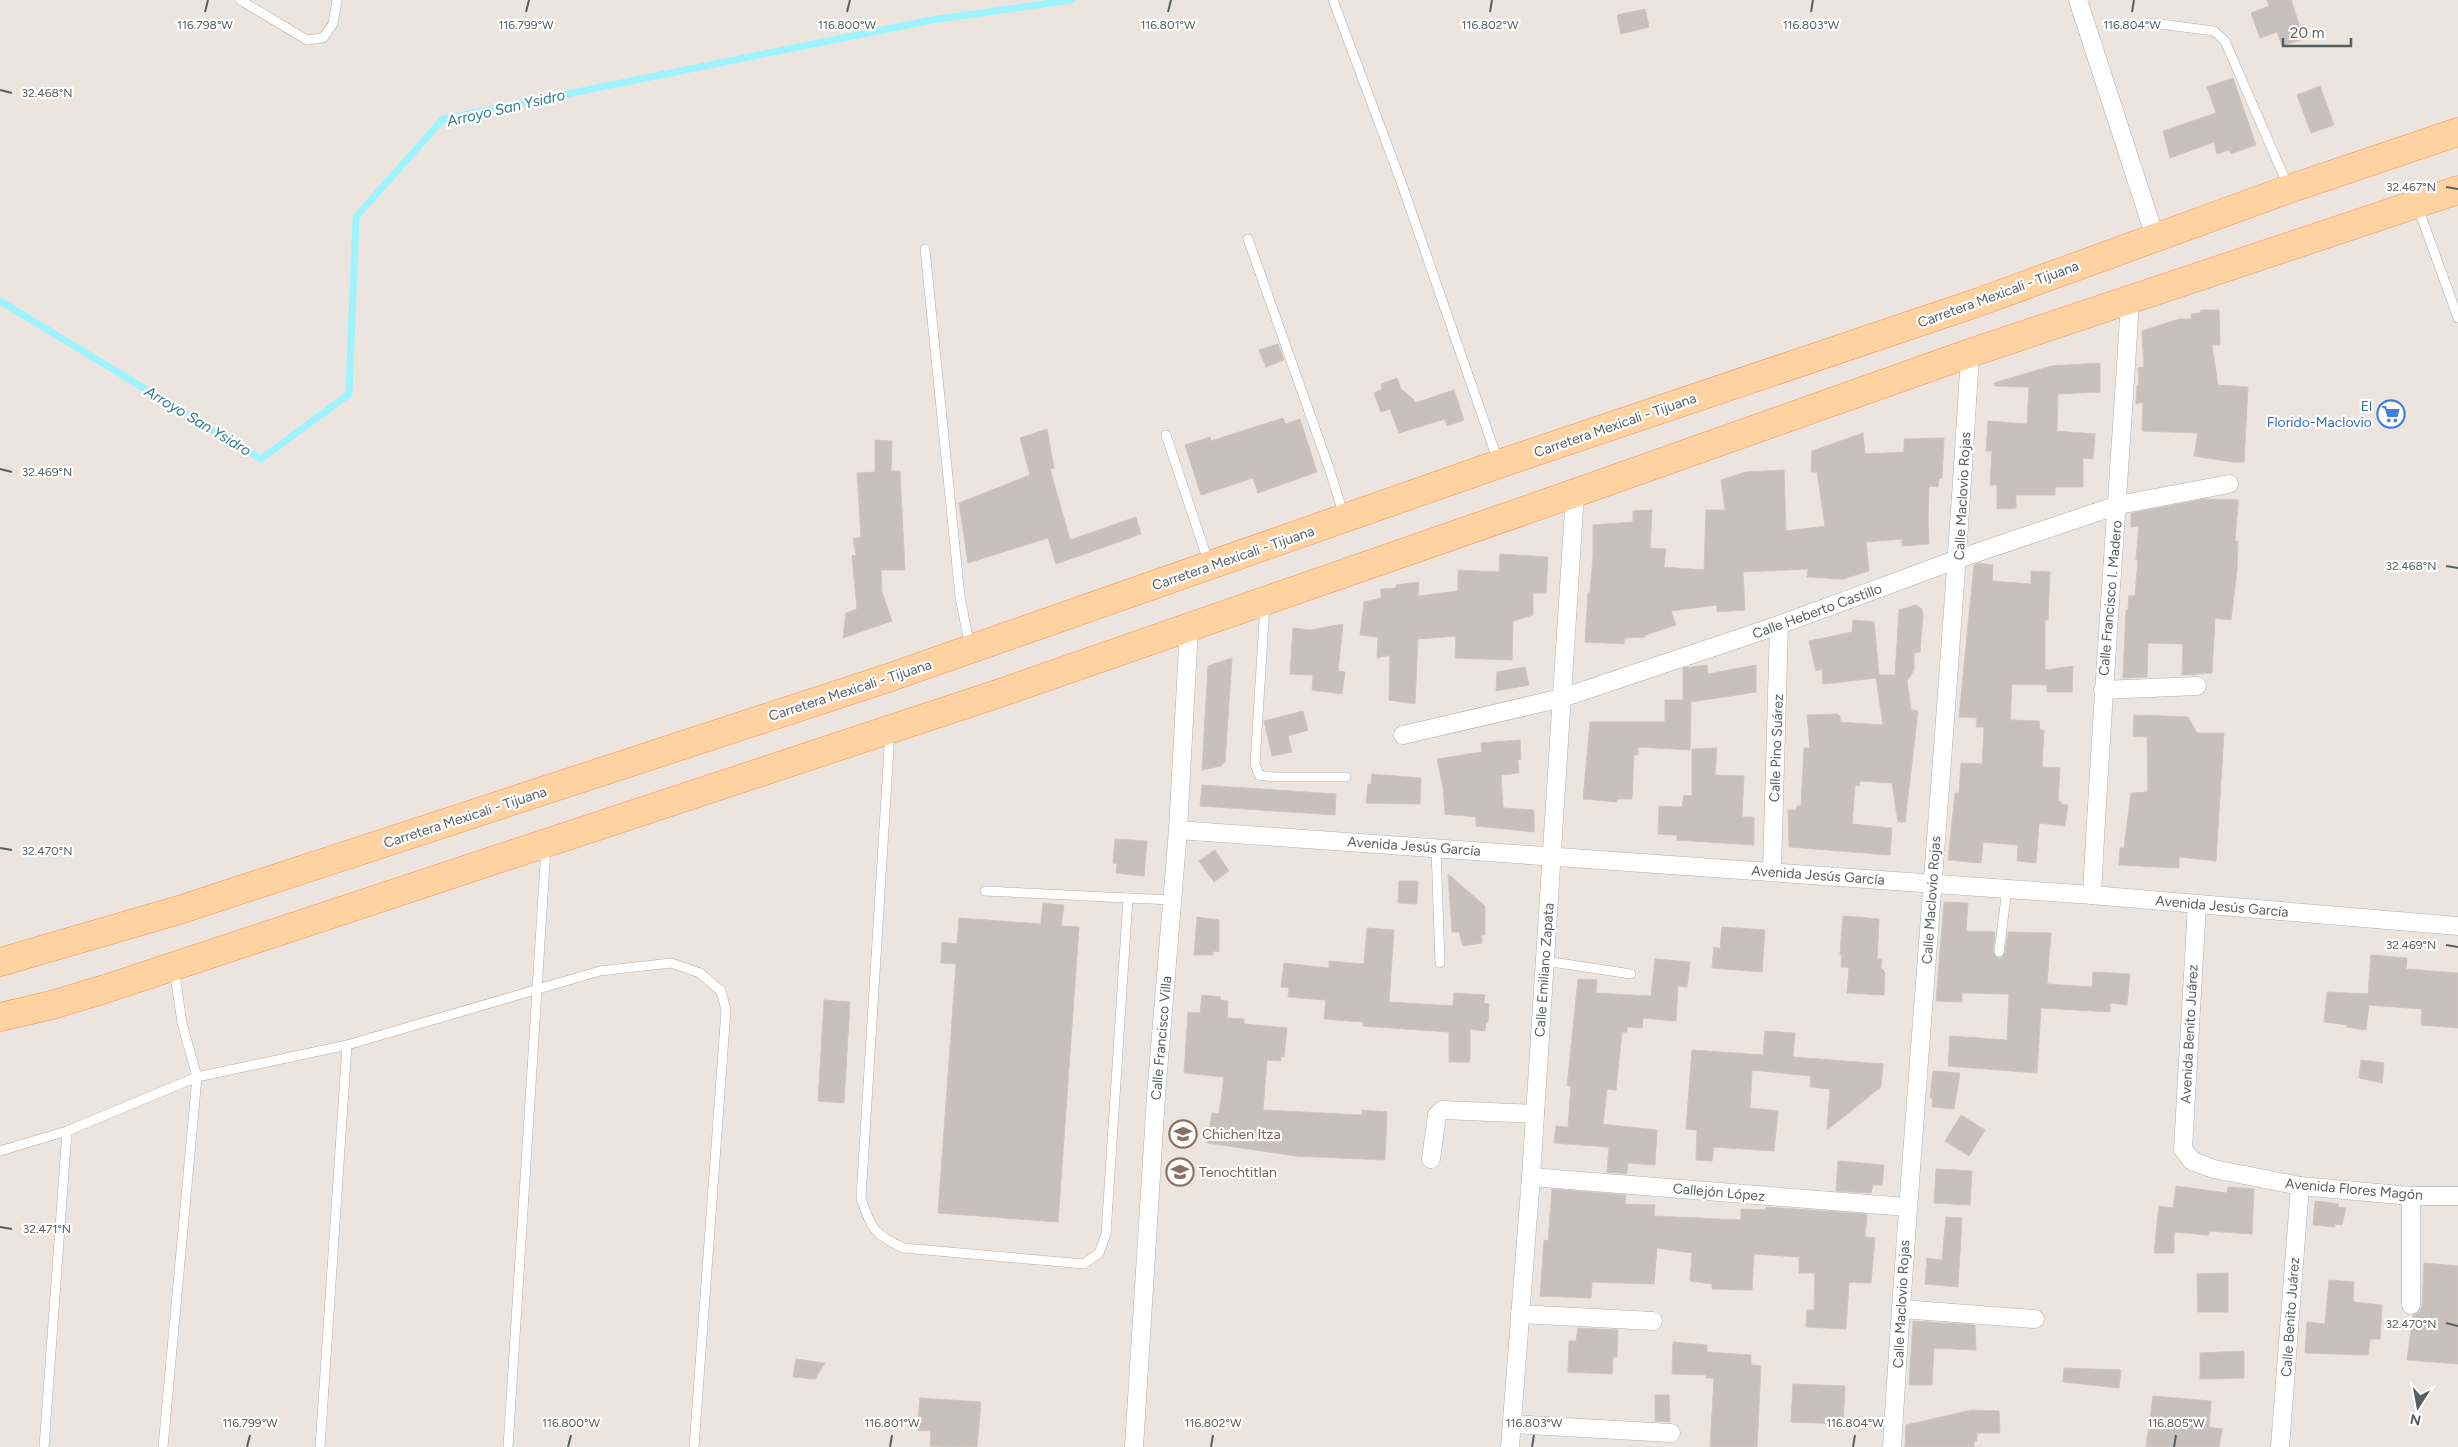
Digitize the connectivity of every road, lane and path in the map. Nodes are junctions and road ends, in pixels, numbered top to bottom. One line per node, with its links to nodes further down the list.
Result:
1 (240, 0): 2 (lane)
2 (337, 0)
3 (1333, 0): 17 (lane)
4 (2078, 0): 10 (street)
5 (2152, 23): 7 (lane)
6 (2458, 132): 7 (main road, Carretera Mexicali - Tijuana)
7 (2290, 188): 10 (main road, Carretera Mexicali - Tijuana)
8 (2458, 190): 9 (main road)
9 (2417, 204): 13 (main road); 14 (lane)
10 (2155, 237): 17 (main road, Carretera Mexicali - Tijuana)
11 (1248, 239): 21 (lane)
12 (925, 249): 27 (lane)
13 (2130, 301): 15 (main road); 20 (street, Calle Francisco I. Madero)
14 (2458, 318)
15 (1970, 353): 19 (main road); 22 (street, Calle Maclovio Rojas)
16 (1166, 435): 23 (lane)
17 (1499, 464): 21 (main road, Carretera Mexicali - Tijuana)
18 (2229, 484): 20 (street, Calle Heberto Castillo)
19 (1575, 493): 24 (main road); 30 (street, Calle Emiliano Zapata)
20 (2118, 505): 22 (street, Calle Heberto Castillo); 29 (street, Calle Francisco I. Madero)
21 (1344, 519): 23 (main road, Carretera Mexicali - Tijuana)
22 (1958, 559): 25 (street, Calle Heberto Castillo); 39 (street, Calle Maclovio Rojas)
23 (1210, 566): 27 (main road, Carretera Mexicali - Tijuana)
24 (1266, 602): 26 (main road); 33 (lane)
25 (1779, 625): 30 (street, Calle Heberto Castillo); 38 (street, Calle Pino Suárez)
26 (1189, 628): 31 (main road); 34 (street, Calle Francisco Villa)
27 (970, 649): 49 (main road, Carretera Mexicali - Tijuana)
28 (2197, 686): 29 (street)
29 (2103, 690): 42 (street, Calle Francisco I. Madero)
30 (1562, 698): 32 (street, Calle Heberto Castillo); 37 (street, Calle Emiliano Zapata)
31 (890, 729): 35 (main road); 43 (lane)
32 (1403, 735)
33 (1346, 777)
34 (1178, 830): 36 (street, Avenida Jesús García); 44 (street, Calle Francisco Villa)
35 (546, 843): 51 (main road); 53 (lane)
36 (1436, 848): 37 (street, Avenida Jesús García); 50 (lane)
37 (1552, 856): 38 (street, Avenida Jesús García); 48 (street, Calle Emiliano Zapata)
38 (1772, 871): 39 (street, Avenida Jesús García)
39 (1932, 884): 40 (street, Avenida Jesús García); 66 (street, Calle Maclovio Rojas)
40 (2007, 889): 42 (street, Avenida Jesús García); 47 (lane)
41 (985, 891): 43 (lane)
42 (2092, 895): 45 (street, Avenida Jesús García)
43 (1128, 898): 44 (lane)
44 (1172, 900): 79 (street, Calle Francisco Villa)
45 (2197, 905): 46 (street, Avenida Jesús García); 61 (street, Avenida Benito Juárez)
46 (2458, 926)
47 (1999, 952)
48 (1545, 961): 52 (lane); 57 (street, Calle Emiliano Zapata)
49 (0, 962)
50 (1440, 963)
51 (173, 966): 54 (main road); 56 (lane)
52 (1631, 974)
53 (538, 988): 55 (lane); 77 (lane); 78 (lane)
54 (0, 1017)
55 (347, 1045): 56 (lane); 76 (lane)
56 (196, 1078): 58 (lane); 75 (lane)
57 (1535, 1114): 60 (street); 62 (street, Calle Emiliano Zapata)
58 (67, 1132): 59 (lane); 74 (lane)
59 (0, 1151)
60 (1431, 1159)
61 (2192, 1161): 63 (street, Avenida Flores Magón)
62 (1531, 1176): 66 (street, Callejón López); 69 (street, Calle Emiliano Zapata)
63 (2300, 1186): 64 (street, Avenida Flores Magón); 82 (street, Calle Benito Juárez)
64 (2411, 1196): 65 (street, Avenida Flores Magón); 67 (street)
65 (2458, 1196)
66 (1907, 1206): 68 (street, Calle Maclovio Rojas)
67 (2412, 1305)
68 (1901, 1310): 70 (street); 81 (street, Calle Maclovio Rojas)
69 (1520, 1314): 71 (street); 72 (street, Calle Emiliano Zapata)
70 (2035, 1319)
71 (1653, 1321)
72 (1512, 1424): 73 (street); 80 (street, Calle Emiliano Zapata)
73 (1672, 1434)
74 (44, 1447)
75 (163, 1447)
76 (320, 1447)
77 (508, 1447)
78 (694, 1447)
79 (1134, 1447)
80 (1510, 1447)
81 (1892, 1447)
82 (2280, 1447)

